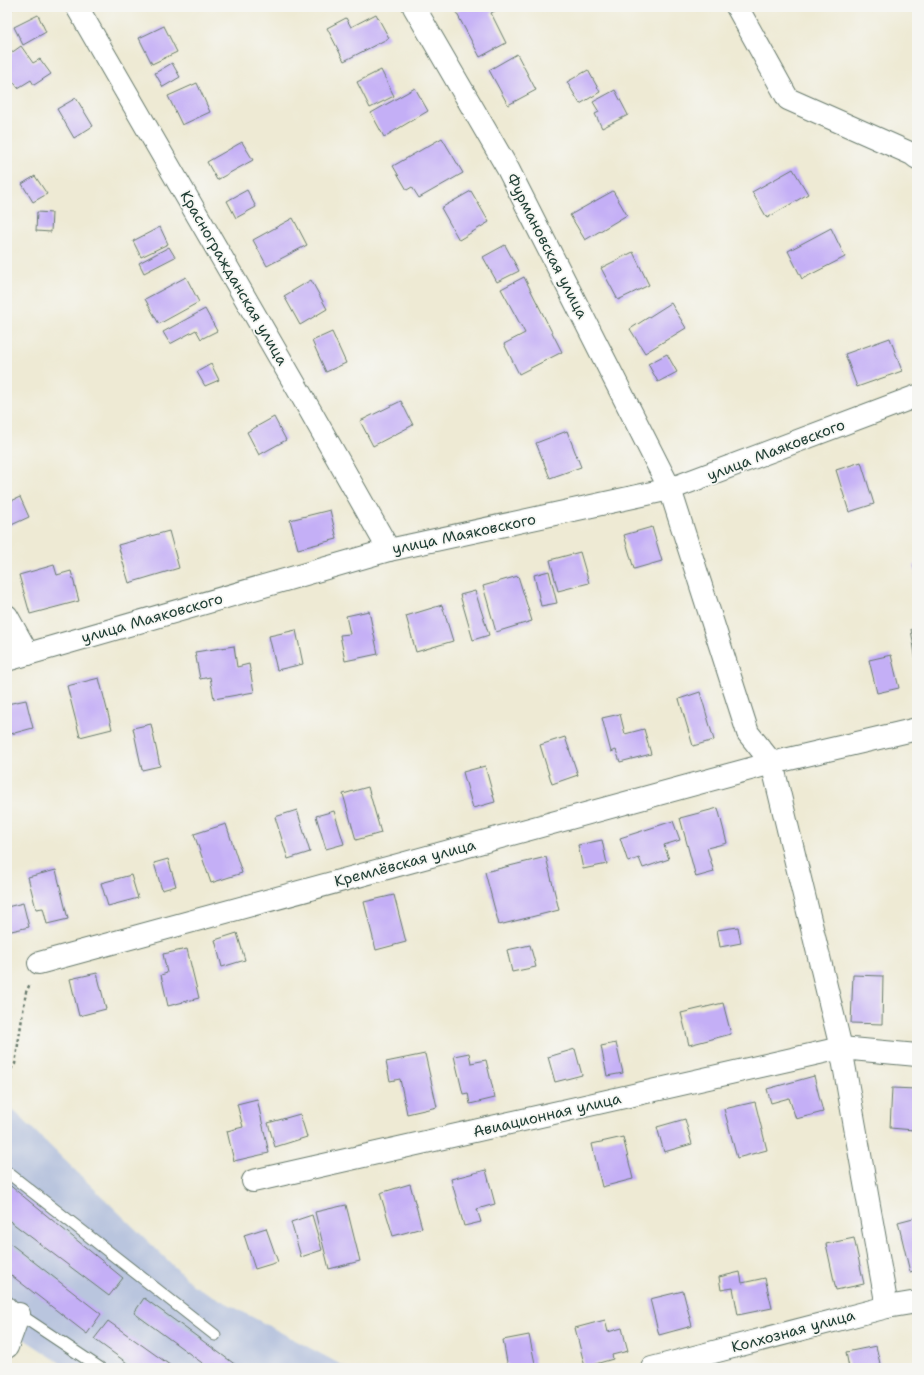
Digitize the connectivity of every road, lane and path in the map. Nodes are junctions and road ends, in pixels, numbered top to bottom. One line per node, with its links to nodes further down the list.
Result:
1 (77, 7): 7 (street, Красногражданская улица)
2 (414, 7): 6 (street, Фурмановская улица)
3 (737, 7): 4 (street)
4 (917, 158)
5 (917, 396): 6 (street, улица Маяковского)
6 (670, 489): 7 (street, улица Маяковского); 12 (street, Фурмановская улица)
7 (389, 550): 9 (street, улица Маяковского)
8 (7, 616): 9 (street)
9 (28, 654): 10 (street, улица Маяковского)
10 (7, 660)
11 (917, 729): 12 (street, Кремлёвская улица)
12 (772, 763): 13 (street, Кремлёвская улица); 14 (street)
13 (39, 963): 16 (path)
14 (841, 1048): 15 (street, Авиационная улица); 18 (street, Авиационная улица); 20 (street)
15 (917, 1055)
16 (7, 1074)
17 (7, 1172): 22 (lane)
18 (253, 1181)
19 (917, 1302): 20 (street, Колхозная улица)
20 (887, 1307): 25 (street, Колхозная улица)
21 (13, 1308): 23 (street); 24 (lane)
22 (215, 1335)
23 (7, 1346)
24 (100, 1368)
25 (652, 1368)

